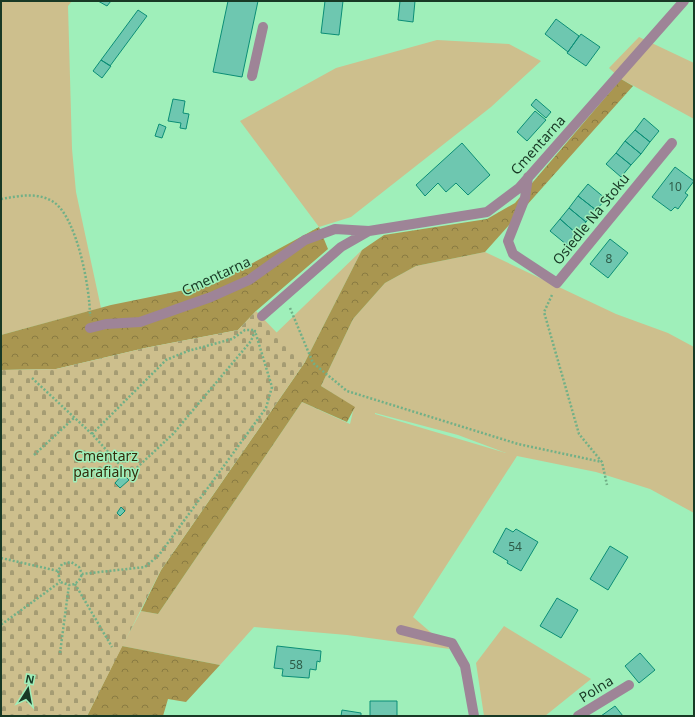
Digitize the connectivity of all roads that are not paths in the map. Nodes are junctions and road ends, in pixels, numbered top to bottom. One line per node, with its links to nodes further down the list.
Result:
1 (684, 1): 5 (street, Cmentarna)
2 (263, 27): 3 (street)
3 (252, 76)
4 (672, 143): 5 (street, Osiedle Na Stoku)
5 (528, 177): 6 (street, Cmentarna)
6 (369, 231): 7 (street, Cmentarna); 8 (street, Cmentarna)
7 (262, 316)
8 (90, 328)
9 (401, 630): 11 (street)
10 (629, 685): 12 (street, Polna)
11 (474, 716)
12 (578, 716)

